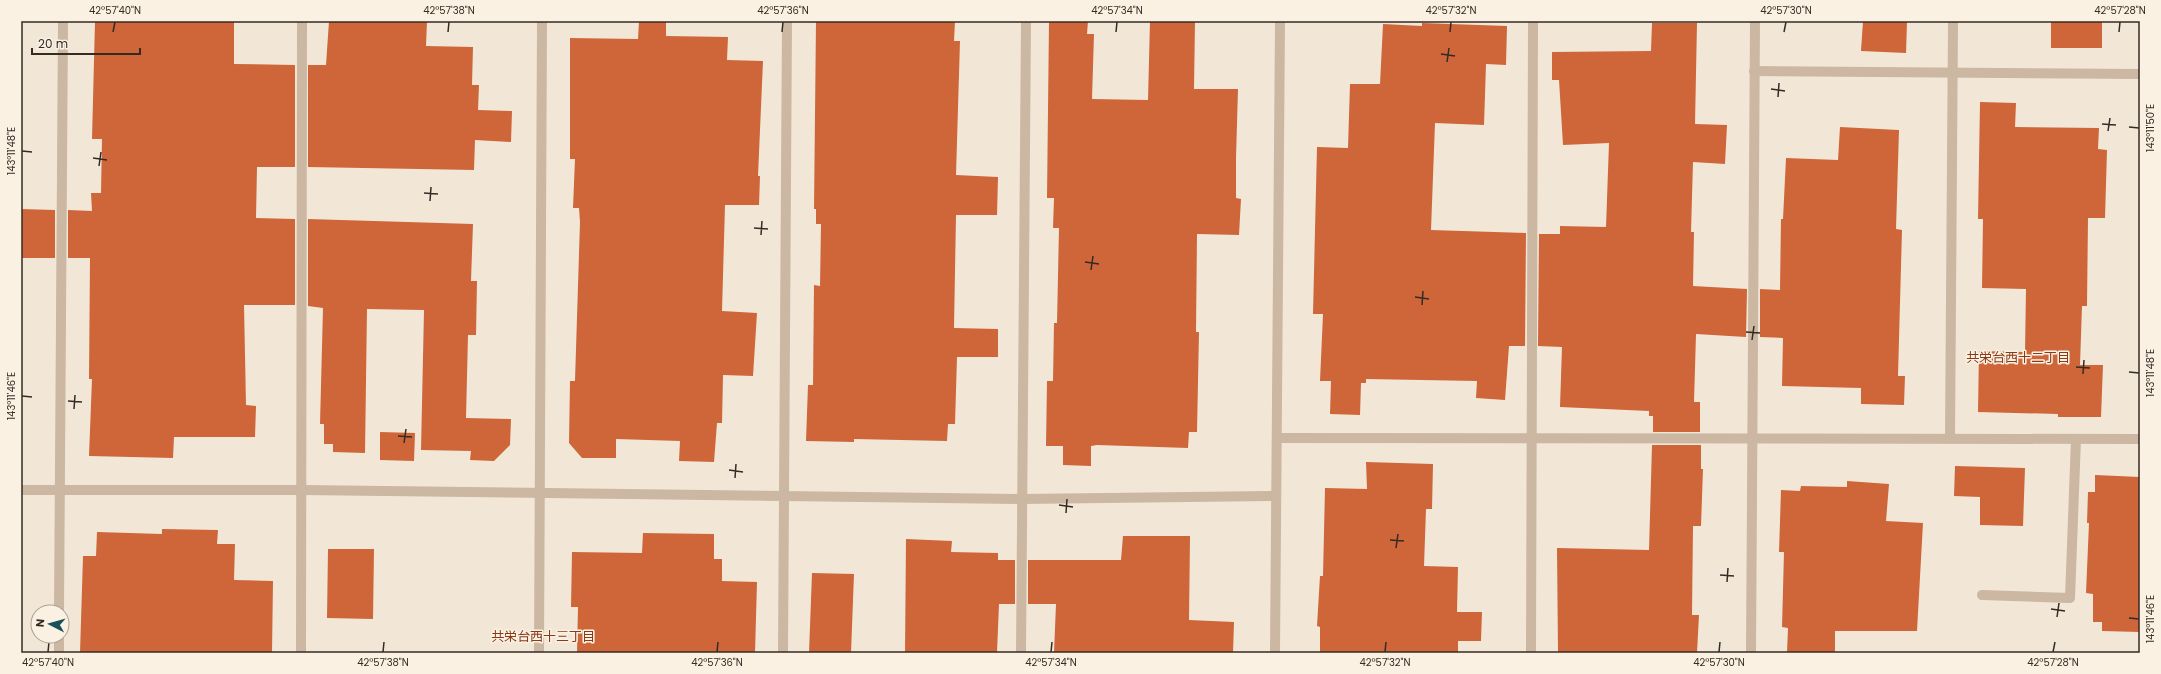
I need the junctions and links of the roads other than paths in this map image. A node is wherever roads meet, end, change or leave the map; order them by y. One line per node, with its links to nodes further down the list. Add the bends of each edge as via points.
1 (63, 21): 21 (street)
2 (302, 21): 20 (street)
3 (542, 21): 22 (street)
4 (787, 21): 24 (street)
5 (1026, 21): 25 (street)
6 (1280, 21): 14 (street)
7 (1533, 21): 15 (street)
8 (1755, 21): 10 (street)
9 (1954, 21): 11 (street)
10 (1754, 71): 11 (street); 13 (street)
11 (1952, 73): 12 (street); 16 (street)
12 (2140, 74)
13 (1752, 437): 15 (street); 16 (street); 34 (street)
14 (1278, 438): 15 (street); 23 (street)
15 (1530, 438): 33 (street)
16 (1950, 438): 17 (street)
17 (2076, 439): 18 (street); 26 (street, via 2070,598)
18 (2140, 439)
19 (21, 490): 21 (street)
20 (301, 490): 21 (street); 22 (street); 28 (street)
21 (59, 491): 27 (street)
22 (538, 495): 24 (street); 29 (street)
23 (1275, 496): 25 (street); 32 (street)
24 (784, 498): 25 (street); 30 (street)
25 (1022, 499): 31 (street)
26 (1982, 595)
27 (59, 604)
28 (301, 653)
29 (538, 653)
30 (783, 653)
31 (1021, 653)
32 (1275, 653)
33 (1531, 653)
34 (1751, 653)

